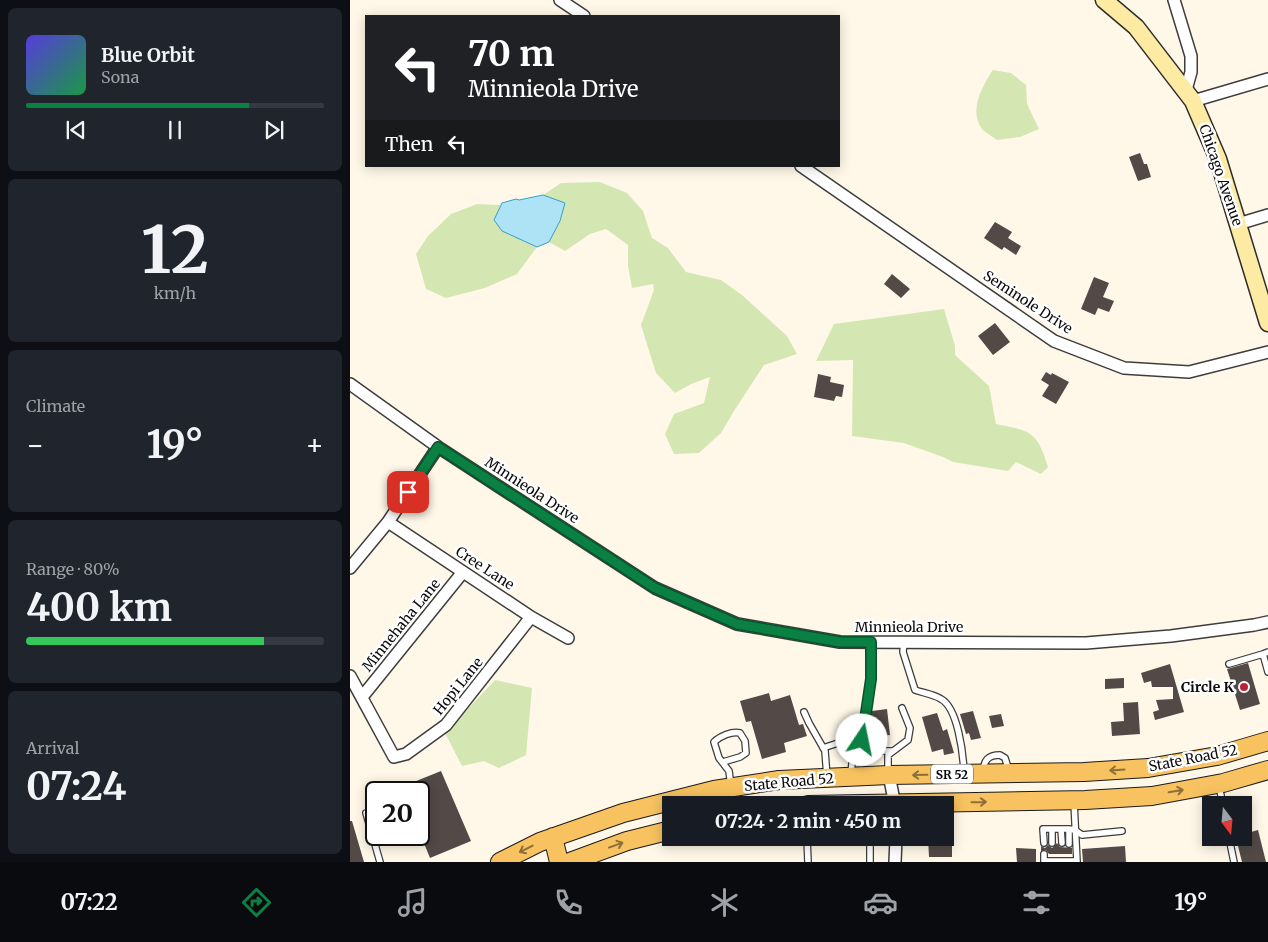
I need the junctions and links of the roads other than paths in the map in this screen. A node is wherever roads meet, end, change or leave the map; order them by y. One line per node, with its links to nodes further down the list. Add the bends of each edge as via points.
1 (560, 0): 4 (street)
2 (1104, 0): 6 (street, Chicago Avenue, via 1136,27)
3 (1174, 0): 6 (street, via 1191,56)
4 (582, 15)
5 (1268, 79): 6 (street)
6 (1190, 95): 9 (street, Chicago Avenue, via 1218,159)
7 (802, 167): 11 (street, Seminole Drive, via 1063,344 1124,368 1189,372)
8 (1268, 215): 9 (street)
9 (1238, 224): 10 (street, Chicago Avenue)
10 (1268, 322)
11 (1268, 352)
12 (350, 384): 13 (street, Minnieola Drive)
13 (438, 447): 14 (street); 20 (street, Minnieola Drive, via 655,588 737,624 840,642)
14 (388, 522): 15 (street); 16 (street, Cree Lane)
15 (350, 568)
16 (463, 572): 17 (street, Cree Lane); 26 (street, Minnehaha Lane)
17 (531, 617): 19 (street, Cree Lane); 26 (street, Hopi Lane, via 446,725 406,754 394,757)
18 (1268, 622): 21 (street, Minnieola Drive, via 1171,636 1086,643)
19 (568, 638)
20 (871, 642): 21 (street, Minnieola Drive); 31 (lane, via 871,679)
21 (904, 642): 35 (lane, via 903,652 915,690 942,699 954,714)
22 (1265, 653): 23 (lane); 24 (lane)
23 (1229, 664)
24 (1268, 672)
25 (350, 676): 26 (street)
26 (362, 696)
27 (902, 708): 32 (lane, via 910,728 908,740)
28 (804, 712): 30 (lane)
29 (1268, 741): 35 (main road, State Road 52 / SR 52, one-way to 35, via 1217,756 1148,768)
30 (823, 748): 31 (lane, via 838,743); 38 (lane)
31 (859, 751): 32 (lane); 37 (lane, via 852,763)
32 (892, 751): 36 (lane, via 888,755)
33 (723, 762): 33 (lane, via 714,742 729,734 740,733 747,747 746,753); 40 (lane, via 729,771)
34 (1268, 770): 39 (main road, State Road 52 / SR 52)
35 (964, 774): 36 (main road, State Road 52 / SR 52, one-way to 36)
36 (889, 775): 37 (main road, State Road 52 / SR 52); 41 (street)
37 (850, 777): 38 (main road, State Road 52 / SR 52)
38 (828, 778): 40 (main road, State Road 52 / SR 52, via 779,780)
39 (1219, 784): 42 (lane); 43 (main road, State Road 52 / SR 52, one-way to 39, via 1152,796)
40 (731, 788): 50 (main road, State Road 52 / SR 52, via 669,800)
41 (893, 796)
42 (1221, 796)
43 (1074, 800): 44 (main road, State Road 52 / SR 52, one-way to 43); 47 (lane)
44 (954, 803)
45 (1052, 829): 46 (lane); 51 (lane, via 1044,829); 52 (lane)
46 (1062, 829): 47 (lane); 53 (lane)
47 (1072, 829): 48 (lane, via 1082,835); 54 (lane); 65 (lane)
48 (1122, 831)
49 (662, 832): 69 (main road, one-way to 49)
50 (553, 837): 67 (main road, State Road 52 / SR 52, one-way to 67); 68 (main road)
51 (1044, 844)
52 (1052, 844)
53 (1062, 844)
54 (1070, 844)
55 (375, 846): 66 (lane)
56 (807, 846): 70 (lane)
57 (870, 846): 71 (lane)
58 (896, 846): 72 (street)
59 (1231, 846): 73 (lane)
60 (1044, 854): 63 (lane, via 1044,861)
61 (1062, 854): 64 (lane)
62 (1070, 854): 65 (lane)
63 (1052, 858): 64 (lane)
64 (1063, 861): 65 (lane)
65 (1075, 861)
66 (380, 862)
67 (500, 862)
68 (559, 862)
69 (570, 862)
70 (808, 862)
71 (870, 862)
72 (895, 862)
73 (1234, 862)

